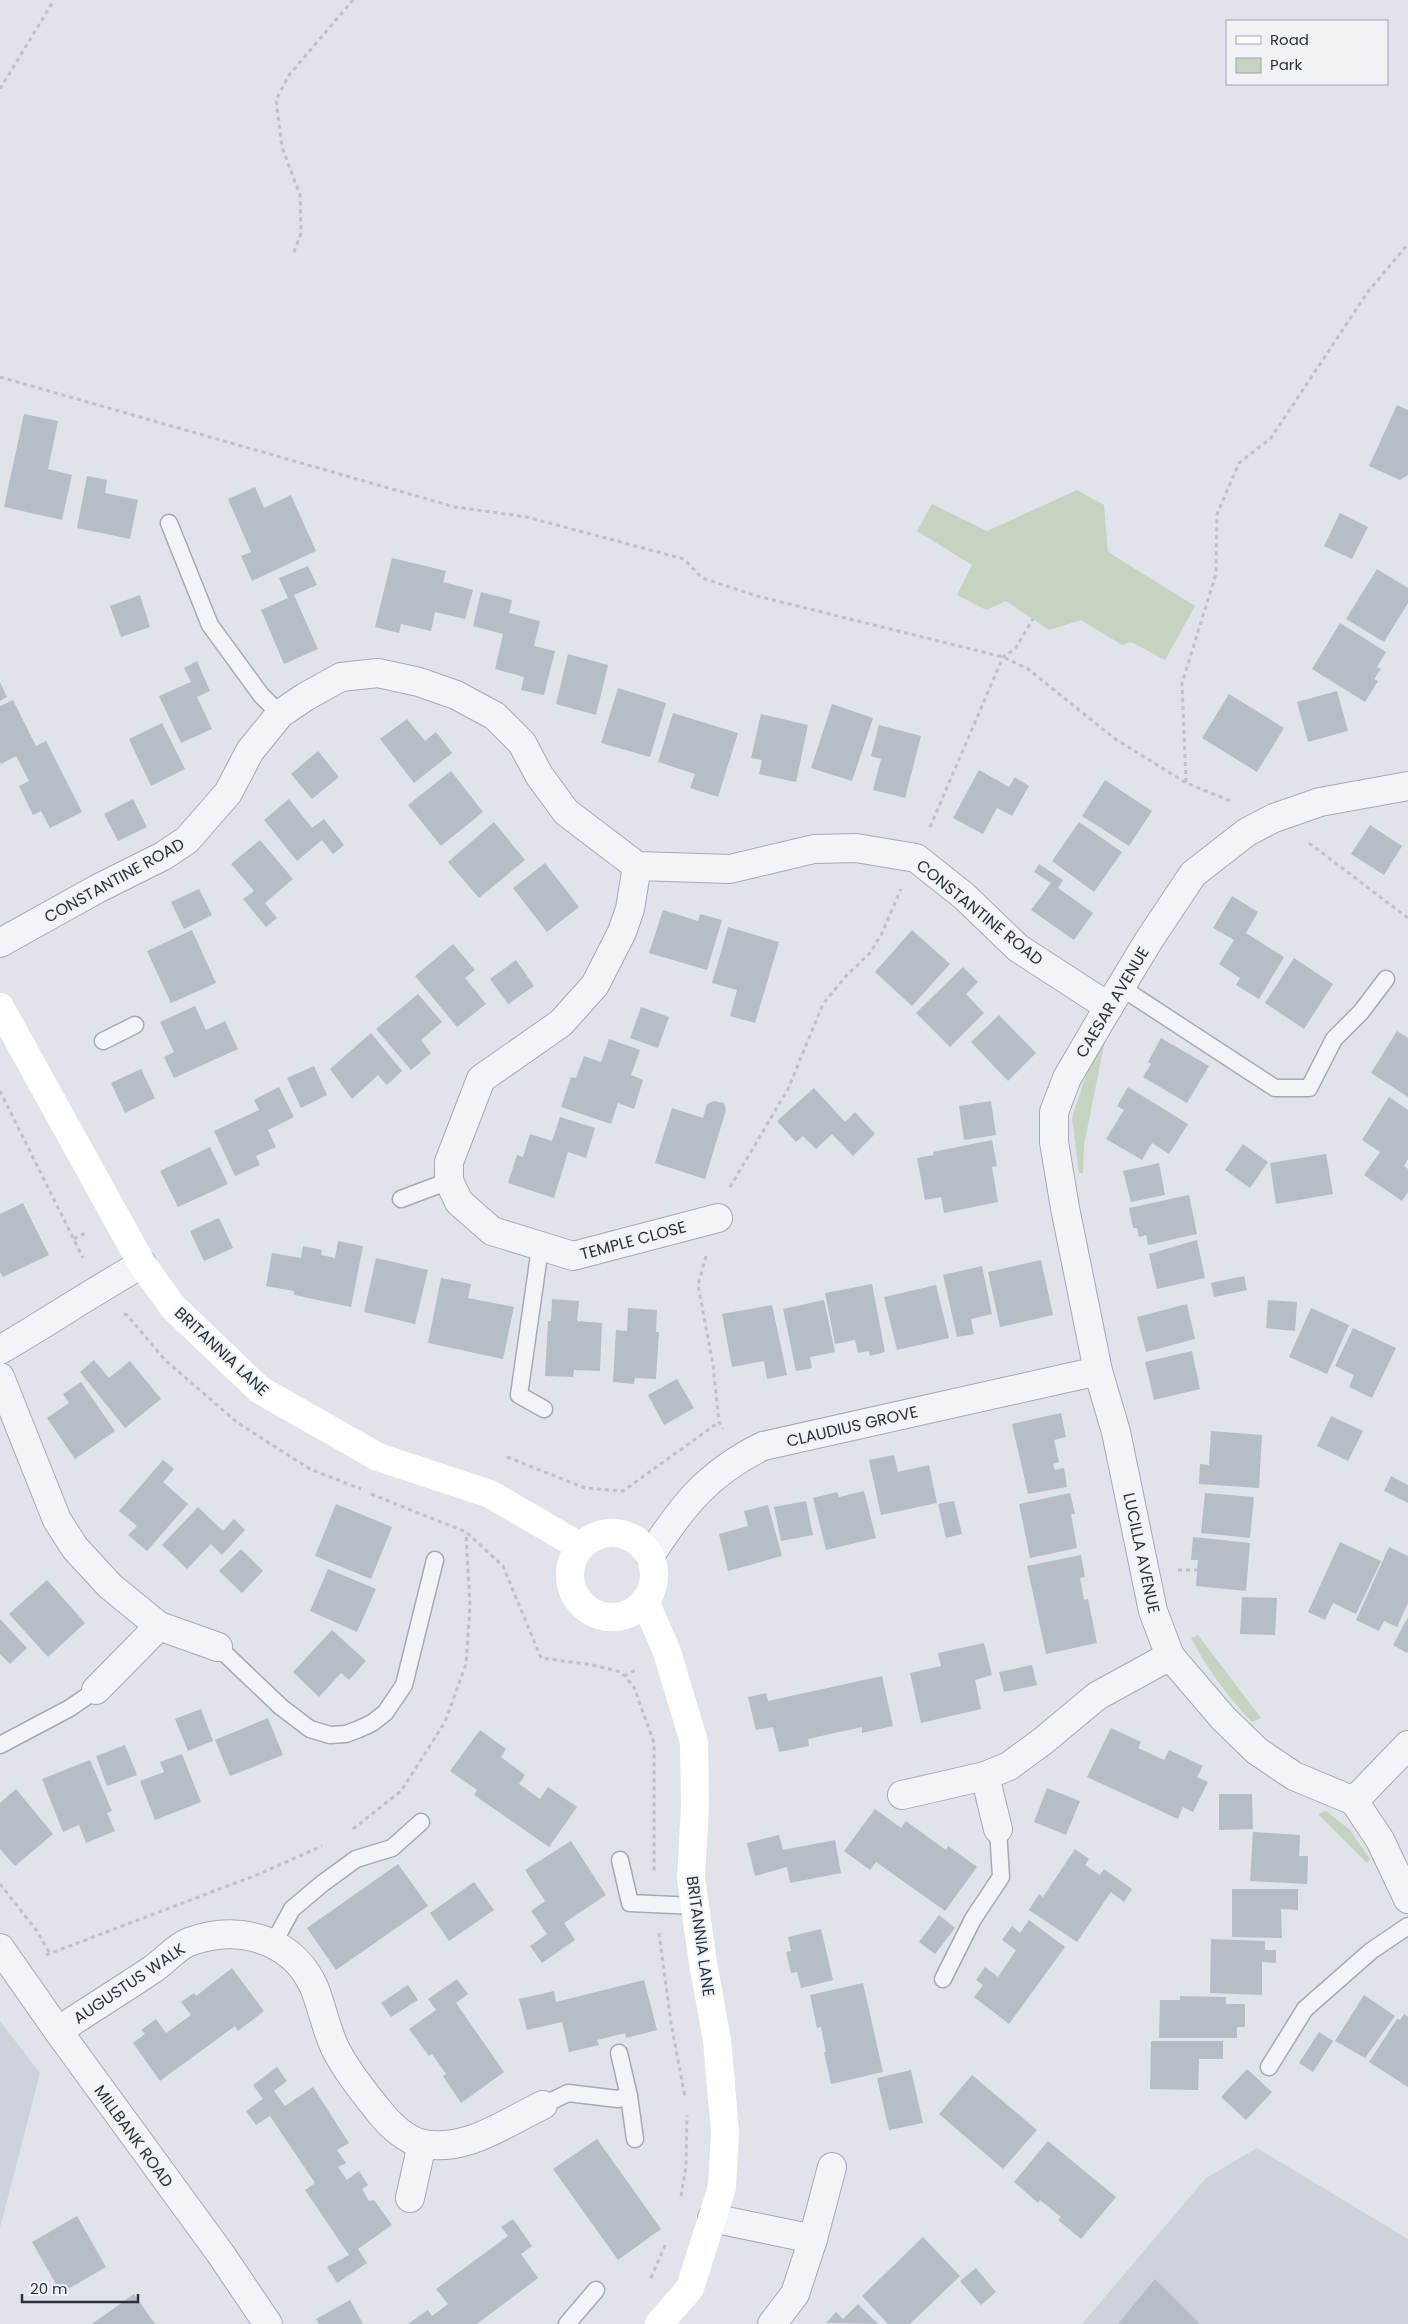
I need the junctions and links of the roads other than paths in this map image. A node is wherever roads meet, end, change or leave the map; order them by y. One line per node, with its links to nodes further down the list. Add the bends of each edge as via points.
1 (169, 523): 2 (lane, via 210,626 261,695)
2 (280, 714): 4 (street, CONSTANTINE ROAD, via 305,696 342,677 378,673 456,694 495,716 522,743 539,775 566,812); 5 (street, CONSTANTINE ROAD, via 250,751 228,793 187,840)
3 (1408, 786): 7 (street, CAESAR AVENUE, via 1320,802 1274,818 1247,832 1193,874)
4 (637, 866): 7 (street, CONSTANTINE ROAD, via 730,869 814,849 856,848 916,858 964,896 1018,948); 11 (street, via 630,909 622,932 595,985 562,1023 481,1079 449,1162)
5 (0, 943)
6 (1386, 979): 7 (lane, via 1361,1012 1334,1039 1309,1088 1275,1088)
7 (1115, 998): 17 (street, CAESAR AVENUE, via 1067,1078 1054,1112 1054,1142 1065,1208)
8 (0, 1007): 15 (street, BRITANNIA LANE)
9 (135, 1025): 10 (lane)
10 (103, 1042)
11 (449, 1181): 12 (lane); 14 (street, TEMPLE CLOSE, via 460,1202 492,1232)
12 (401, 1199)
13 (718, 1218): 14 (street, TEMPLE CLOSE, via 573,1256)
14 (540, 1248): 19 (lane, via 519,1395)
15 (142, 1264): 16 (street); 20 (street, BRITANNIA LANE, via 173,1307 260,1390 378,1457 490,1494)
16 (0, 1350)
17 (1098, 1371): 21 (street, CLAUDIUS GROVE, via 763,1446 712,1477 674,1519); 26 (street, LUCILLA AVENUE, via 1116,1432 1153,1611)
18 (0, 1377): 24 (street, via 57,1520 75,1548 110,1586)
19 (544, 1409)
20 (580, 1547): 21 (street, via 599,1535 622,1534 635,1540); 23 (street, via 571,1563 570,1578 579,1601 589,1610 603,1616 621,1616)
21 (650, 1556): 23 (street, via 653,1580)
22 (435, 1560): 25 (lane, via 404,1685 385,1713 372,1723 346,1734 330,1735 310,1729)
23 (645, 1601): 37 (street, BRITANNIA LANE, via 667,1652 694,1742 691,1878)
24 (160, 1626): 25 (street); 27 (street)
25 (218, 1647)
26 (1170, 1656): 30 (street, via 1097,1696 1009,1766); 32 (street, LUCILLA AVENUE, via 1257,1750 1294,1776)
27 (96, 1690): 28 (lane, via 70,1708)
28 (0, 1745)
29 (1408, 1745): 32 (street)
30 (985, 1776): 31 (street); 34 (street)
31 (902, 1795)
32 (1354, 1801): 36 (street, via 1380,1840)
33 (421, 1822): 39 (lane, via 392,1848 356,1859 317,1888 292,1909)
34 (998, 1829): 41 (lane, via 1001,1878 973,1919)
35 (620, 1860): 37 (lane, via 630,1903)
36 (1408, 1899)
37 (695, 1906): 51 (street, BRITANNIA LANE, via 717,2040 725,2132 722,2187)
38 (1408, 1926): 44 (lane, via 1371,1950 1305,2009)
39 (273, 1944): 42 (street, AUGUSTUS WALK, via 248,1935 222,1933 188,1943); 48 (street, AUGUSTUS WALK, via 299,1962 313,1987 335,2048 366,2096 398,2131)
40 (0, 1948): 42 (street, MILLBANK ROAD)
41 (943, 1979)
42 (58, 2031): 54 (street, MILLBANK ROAD)
43 (619, 2053): 45 (lane)
44 (1269, 2067)
45 (629, 2096): 46 (lane, via 618,2099 568,2094); 47 (lane)
46 (543, 2105): 48 (street, via 485,2136 464,2142)
47 (635, 2139)
48 (422, 2144): 50 (street)
49 (832, 2167): 52 (street)
50 (410, 2198)
51 (712, 2218): 52 (street); 56 (street, BRITANNIA LANE, via 690,2288)
52 (813, 2238): 57 (street, via 796,2294)
53 (596, 2290): 55 (lane)
54 (268, 2324)
55 (567, 2324)
56 (659, 2324)
57 (772, 2324)

